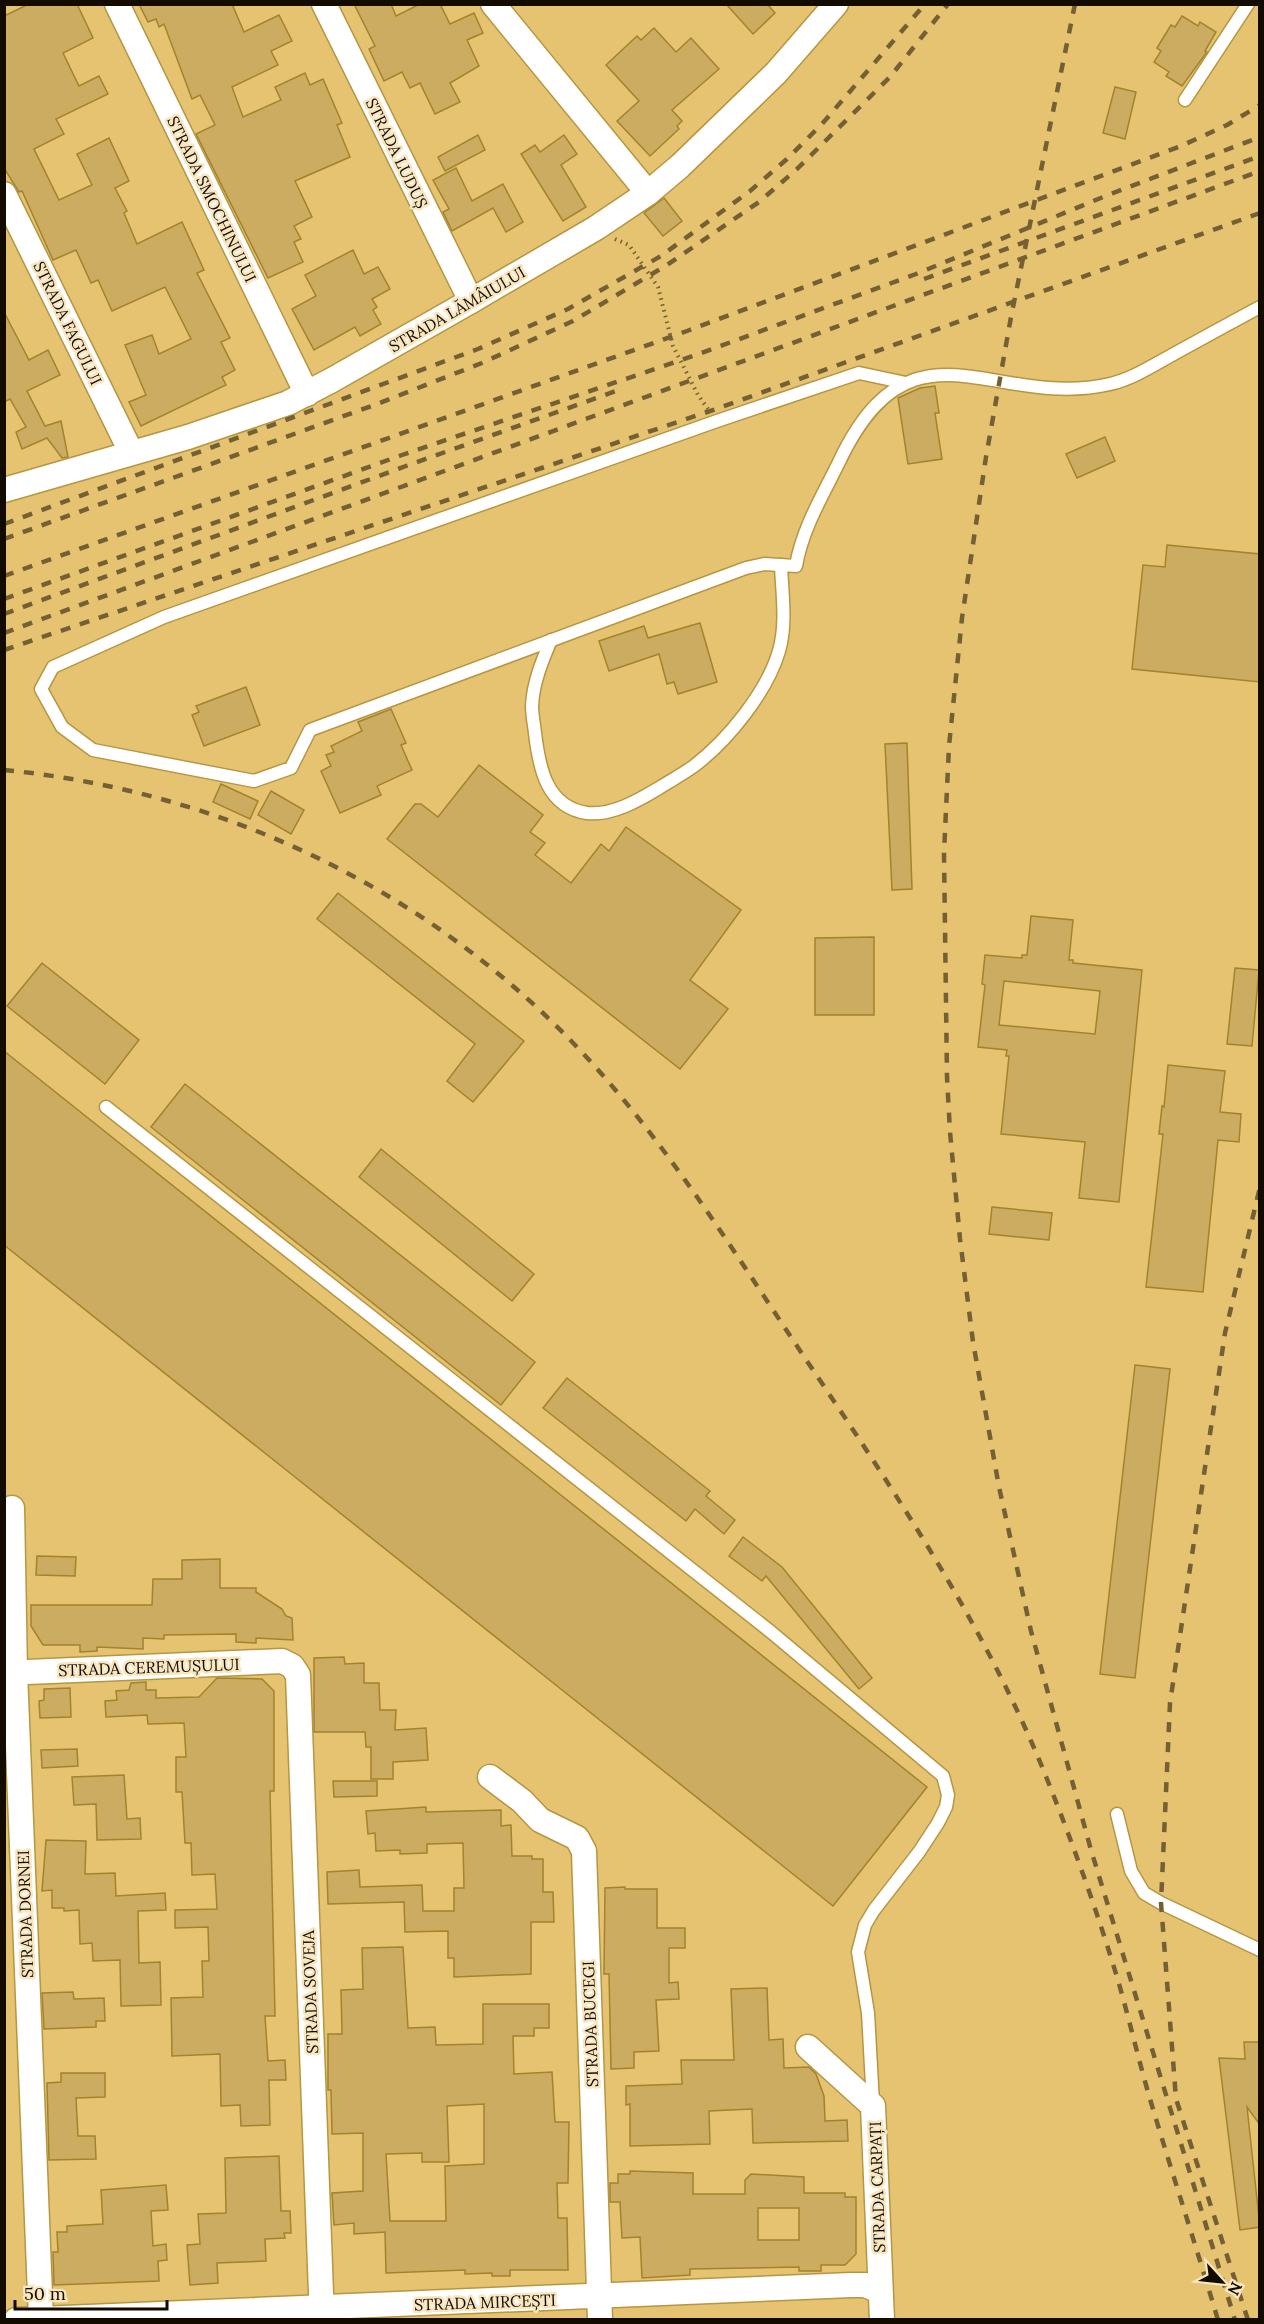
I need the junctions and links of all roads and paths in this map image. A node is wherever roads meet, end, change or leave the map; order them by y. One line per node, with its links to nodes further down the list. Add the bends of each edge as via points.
1 (117, 4): 13 (street, STRADA SMOCHINULUI)
2 (324, 4): 10 (street, STRADA LUDUȘ)
3 (493, 4): 7 (street)
4 (836, 4): 7 (street, STRADA LĂMÂIULUI, via 776,73)
5 (1248, 4): 6 (lane)
6 (1185, 100)
7 (648, 193): 9 (street, STRADA LĂMÂIULUI)
8 (4, 194): 15 (street, STRADA FAGULUI)
9 (592, 230): 10 (street, STRADA LĂMÂIULUI); 14 (path, via 629,245 658,287 673,346 698,395)
10 (471, 301): 13 (street, STRADA LĂMÂIULUI)
11 (1260, 307): 12 (lane, via 1112,384 1046,389 955,374)
12 (906, 383): 14 (lane, via 859,373); 17 (lane, via 882,398 858,425 806,531 796,566)
13 (307, 394): 15 (street, STRADA LĂMÂIULUI, via 231,423)
14 (717, 421): 18 (lane, via 164,617 53,667 41,689 62,727 93,750 254,782 291,768 310,730)
15 (131, 452): 16 (street, STRADA LĂMÂIULUI)
16 (4, 490)
17 (781, 565): 18 (lane, via 746,568); 18 (lane, via 782,641 754,703 694,766 628,805 588,813 556,798 547,786 532,705)
18 (551, 640)
19 (106, 1107): 27 (lane, via 771,1632 943,1776 948,1795 946,1807 919,1852 874,1910 858,1952 868,2013)
20 (12, 1508): 22 (street, STRADA DORNEI)
21 (292, 1666): 22 (street, STRADA CEREMUȘULUI, via 282,1661); 30 (street, STRADA SOVEJA, via 298,1675)
22 (10, 1673): 32 (street, STRADA DORNEI)
23 (490, 1777): 29 (street, STRADA BUCEGI, via 540,1820 577,1838 584,1851)
24 (1117, 1814): 25 (lane, via 1131,1872 1144,1893)
25 (1260, 1950)
26 (808, 2047): 27 (street, STRADA CARPAȚI)
27 (873, 2106): 28 (street, STRADA CARPAȚI)
28 (880, 2291): 29 (street, STRADA MIRCEȘTI, via 850,2285); 33 (street, STRADA CARPAȚI)
29 (599, 2308): 30 (street, STRADA MIRCEȘTI)
30 (322, 2314): 32 (street, STRADA MIRCEȘTI)
31 (16, 2319): 32 (street, STRADA MIRCEȘTI)
32 (41, 2319)
33 (882, 2319)

